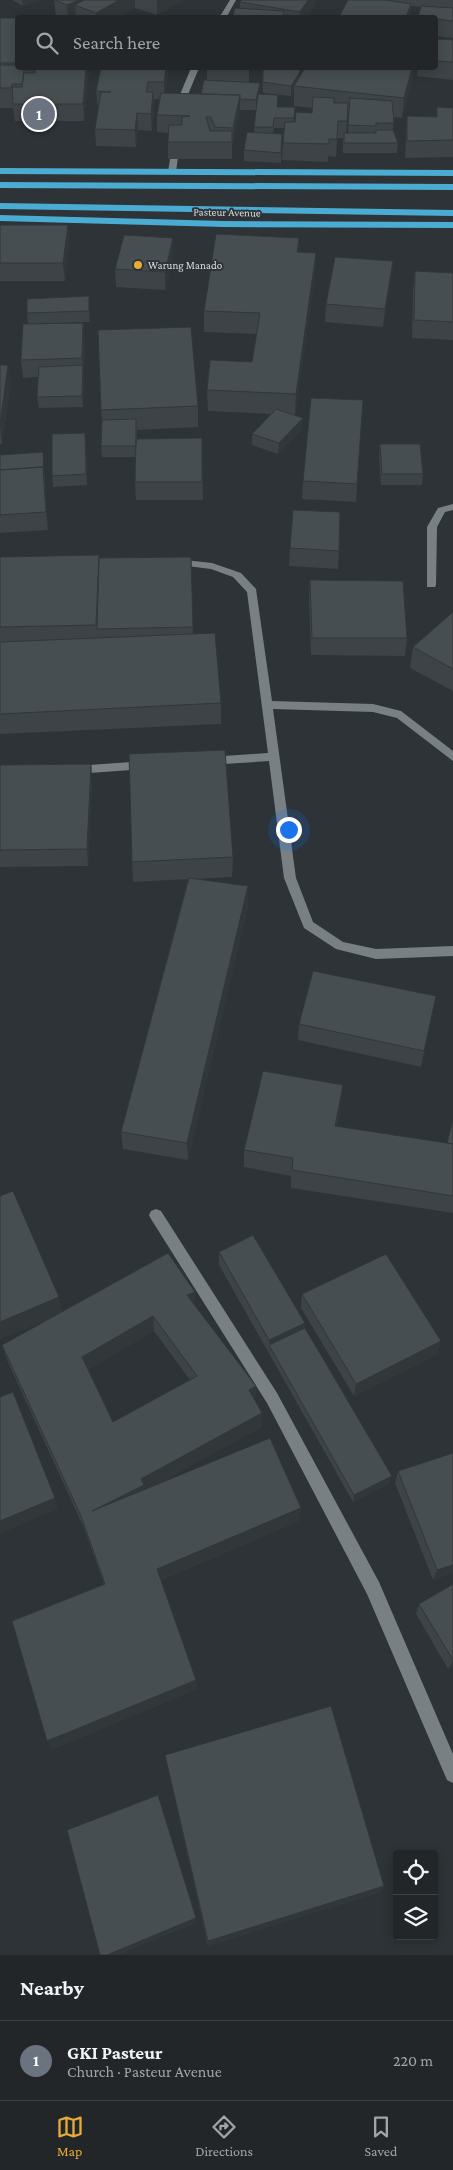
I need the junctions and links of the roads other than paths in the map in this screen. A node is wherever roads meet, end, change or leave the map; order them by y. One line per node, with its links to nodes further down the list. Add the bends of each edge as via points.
1 (233, 0): 2 (street)
2 (224, 15)
3 (194, 70): 4 (street, via 183,97)
4 (180, 116)
5 (177, 136): 7 (street)
6 (0, 171): 7 (highway)
7 (172, 172): 9 (highway)
8 (453, 173): 9 (highway)
9 (385, 174): 16 (highway)
10 (0, 185): 11 (highway)
11 (453, 187)
12 (0, 206): 13 (highway)
13 (453, 213)
14 (0, 218): 16 (highway, Pasteur Avenue)
15 (453, 225): 16 (highway, Pasteur Avenue)
16 (392, 226)
17 (453, 507): 19 (street, via 441,510 432,527)
18 (161, 562): 20 (street, via 212,566 237,575 252,591)
19 (431, 586)
20 (268, 705): 21 (street); 22 (street, via 373,708 401,715)
21 (275, 756): 23 (street); 26 (street, via 290,878 308,925 340,946 376,954)
22 (453, 757)
23 (195, 762)
24 (156, 765): 25 (street)
25 (66, 771)
26 (453, 950)
27 (156, 1215): 28 (street, via 272,1398 373,1588)
28 (453, 1774)

